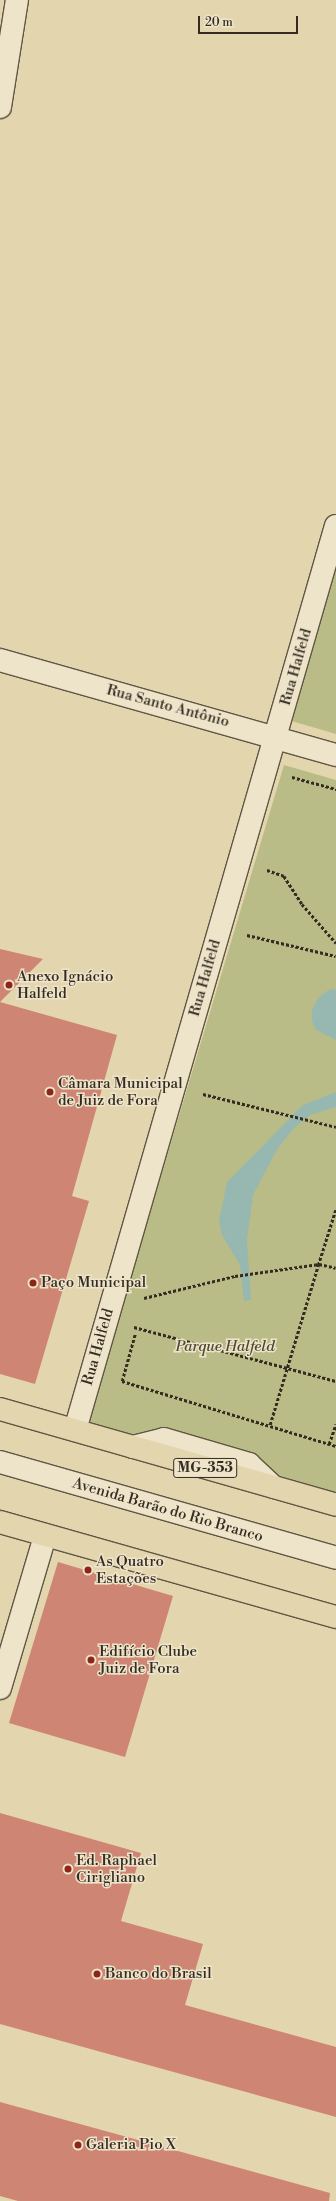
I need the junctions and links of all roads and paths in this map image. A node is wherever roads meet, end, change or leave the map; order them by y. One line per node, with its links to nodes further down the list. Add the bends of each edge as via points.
1 (17, 0): 2 (street)
2 (0, 107)
3 (336, 526): 5 (street, Rua Halfeld)
4 (0, 660): 5 (street, Rua Santo Antônio)
5 (276, 737): 6 (street, Rua Santo Antônio); 7 (street, Rua Halfeld)
6 (336, 755)
7 (266, 770): 8 (path); 21 (street, Rua Halfeld)
8 (336, 789)
9 (261, 868): 11 (path, via 284,876 302,904)
10 (243, 934): 12 (path)
11 (336, 944)
12 (336, 956)
13 (197, 1101): 14 (path, via 199,1093)
14 (336, 1128)
15 (336, 1210): 16 (path)
16 (319, 1264): 17 (path); 19 (path, via 255,1272); 24 (path)
17 (336, 1268)
18 (147, 1289): 19 (path)
19 (145, 1297): 20 (path); 21 (path)
20 (143, 1303)
21 (106, 1318): 23 (path); 25 (street, Rua Halfeld)
22 (138, 1322): 23 (path)
23 (136, 1328): 24 (path); 26 (path)
24 (287, 1368): 27 (path); 30 (path)
25 (91, 1372): 26 (path); 31 (street, Rua Halfeld)
26 (122, 1381): 30 (path)
27 (336, 1381)
28 (0, 1409): 31 (main road, MG-353)
29 (336, 1424): 32 (path)
30 (270, 1426): 32 (path)
31 (75, 1430): 35 (main road, MG-353)
32 (329, 1444): 33 (path)
33 (336, 1446)
34 (0, 1462): 38 (street, Avenida Barão do Rio Branco)
35 (336, 1505)
36 (0, 1522): 37 (main road)
37 (45, 1536): 39 (main road); 40 (street)
38 (336, 1558)
39 (336, 1617)
40 (0, 1688)

